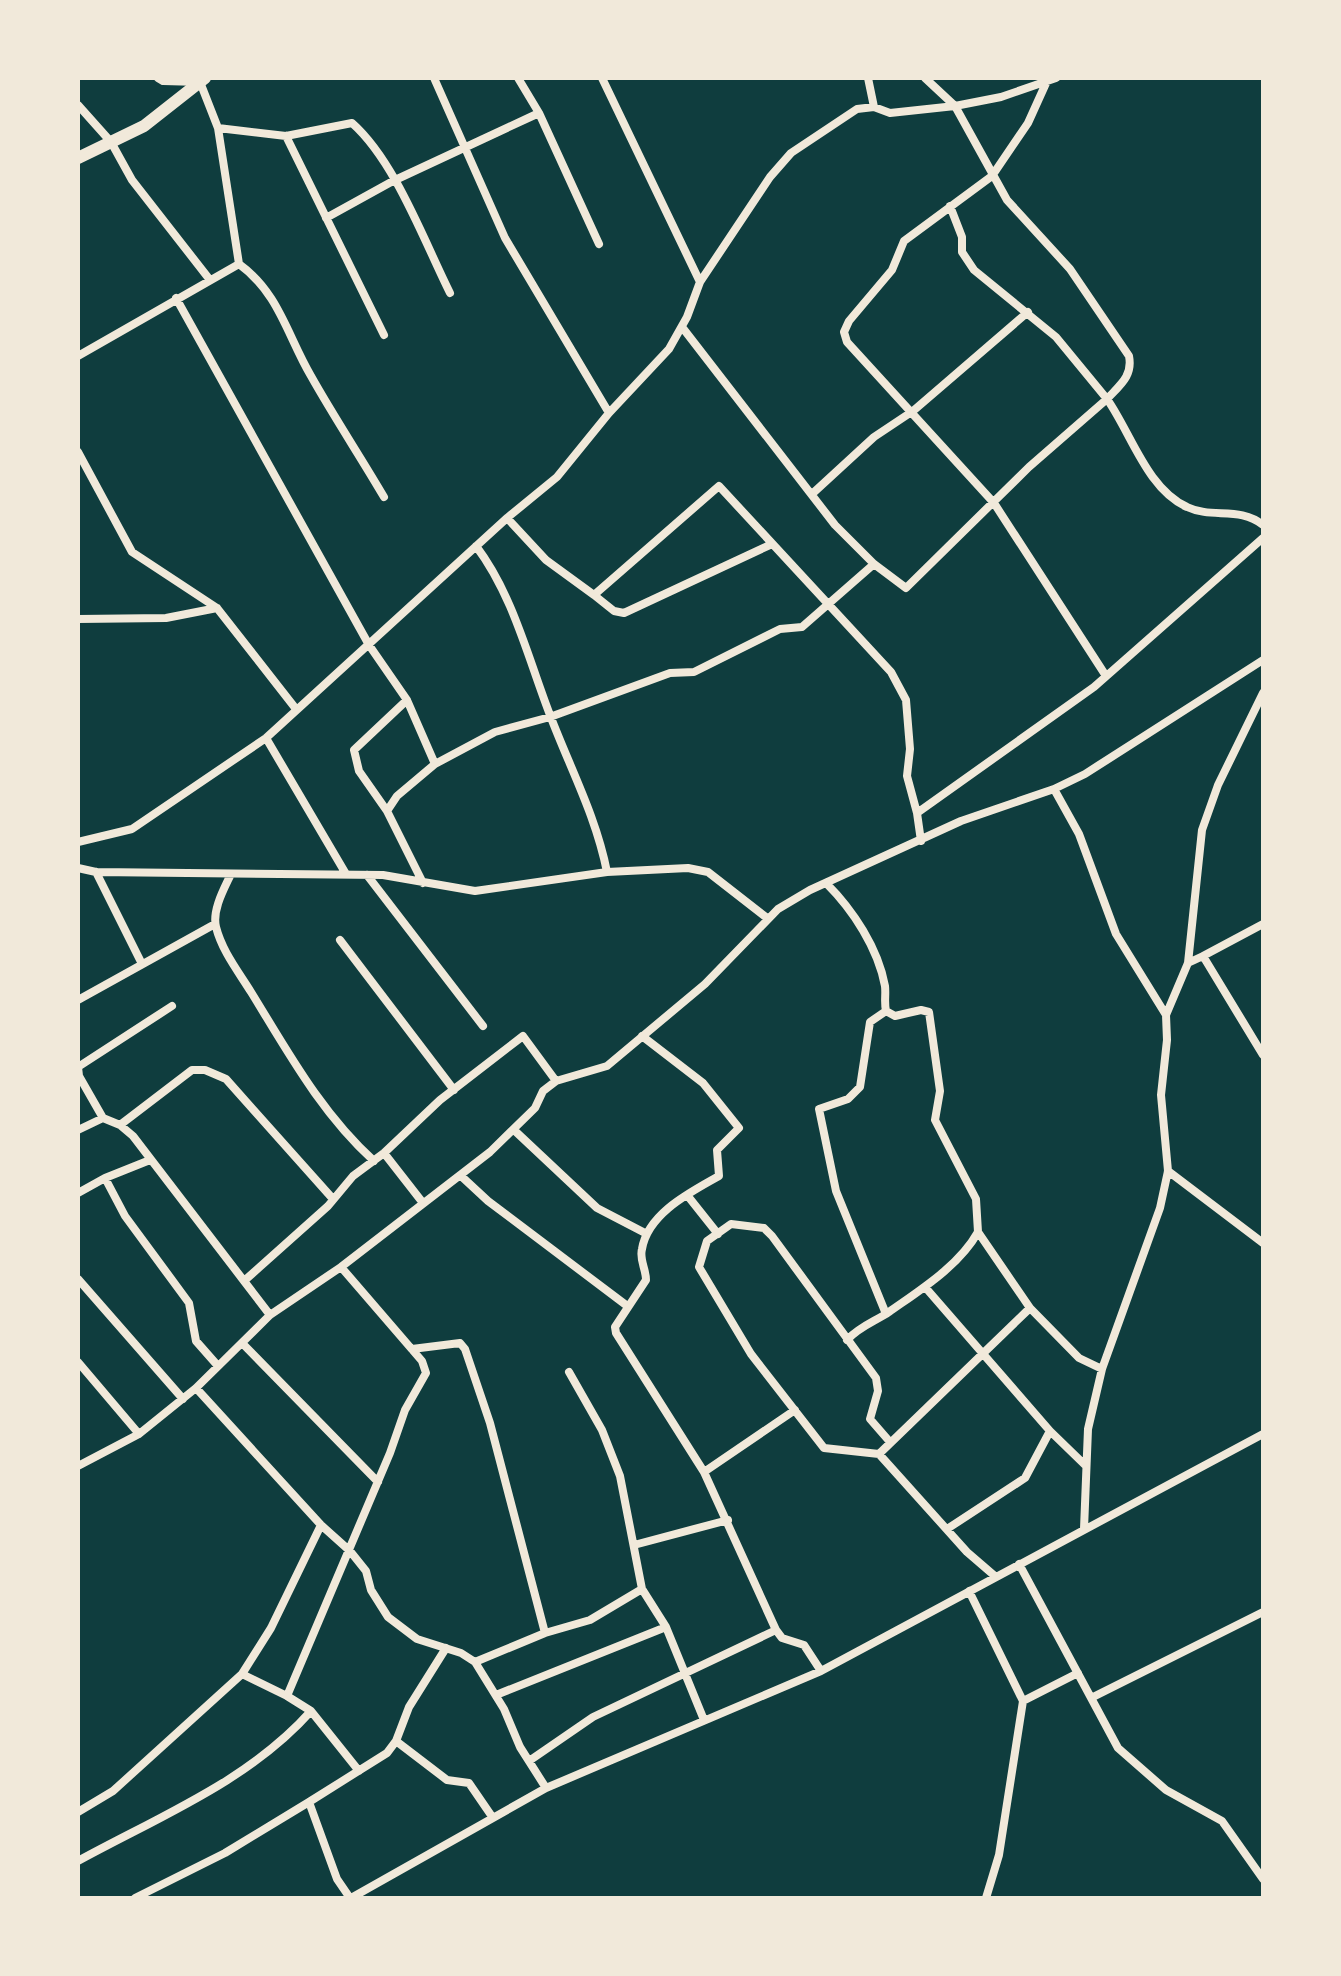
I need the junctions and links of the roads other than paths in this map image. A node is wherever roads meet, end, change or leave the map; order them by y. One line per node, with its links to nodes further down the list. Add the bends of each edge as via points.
1 (158, 78): 7 (street)
2 (434, 78): 16 (street)
3 (518, 78): 12 (street)
4 (602, 78): 25 (street)
5 (868, 78): 11 (street)
6 (925, 78): 10 (street)
7 (202, 80): 13 (street); 15 (street, via 144,126)
8 (1051, 80): 10 (street); 18 (street)
9 (78, 105): 15 (street)
10 (955, 106): 11 (street, via 890,113); 18 (street)
11 (874, 107): 25 (street, via 857,109 791,153)
12 (539, 113): 16 (street); 22 (street)
13 (218, 128): 14 (street); 23 (street)
14 (286, 136): 19 (street, via 352,123 368,137); 21 (street)
15 (111, 142): 17 (street); 24 (street, via 132,180)
16 (466, 147): 19 (street); 34 (street, via 505,238)
17 (78, 158)
18 (992, 176): 20 (street); 32 (street, via 1070,269 1129,356 1129,376)
19 (393, 181): 21 (street); 26 (street)
20 (950, 206): 28 (street, via 966,259); 33 (street, via 904,241 892,270 844,332 847,342)
21 (326, 218): 30 (street)
22 (599, 244)
23 (239, 264): 24 (street); 37 (street, via 258,278 287,320 309,372)
24 (210, 280): 27 (street)
25 (700, 282): 29 (street)
26 (450, 293)
27 (176, 298): 31 (street); 49 (street)
28 (1028, 312): 32 (street); 33 (street)
29 (682, 327): 34 (street, via 669,349); 36 (street)
30 (384, 335)
31 (78, 356)
32 (1107, 399): 38 (street); 40 (street, via 1158,485 1186,507 1231,511)
33 (913, 411): 36 (street, via 874,437); 38 (street)
34 (609, 413): 39 (street, via 557,477)
35 (78, 452): 46 (street, via 132,552)
36 (812, 494): 44 (street)
37 (384, 497)
38 (994, 503): 44 (street, via 906,588); 51 (street)
39 (507, 518): 43 (street); 45 (street, via 546,560)
40 (1263, 525)
41 (1263, 538): 51 (street)
42 (772, 544): 45 (street, via 624,613); 45 (street, via 719,486); 47 (street)
43 (476, 546): 49 (street); 55 (street, via 507,597)
44 (874, 564): 47 (street)
45 (594, 595)
46 (217, 608): 48 (street, via 166,618); 54 (street)
47 (828, 608): 55 (street, via 802,627 780,629 694,672 670,673); 60 (street, via 887,666 906,700 907,776)
48 (78, 619)
49 (369, 645): 53 (street); 54 (street)
50 (1263, 660): 58 (street)
51 (1106, 676): 60 (street)
52 (1263, 693): 76 (street, via 1202,830)
53 (407, 700): 57 (street); 59 (street, via 354,750 359,771)
54 (296, 709): 56 (street)
55 (550, 717): 57 (street, via 495,732); 65 (street, via 593,815)
56 (266, 738): 62 (street, via 139,825); 67 (street)
57 (435, 764): 59 (street)
58 (1054, 789): 61 (street, via 961,821); 81 (street, via 1079,834 1116,934)
59 (387, 811): 69 (street)
60 (917, 813): 61 (street)
61 (921, 841): 70 (street)
62 (78, 842)
63 (78, 868): 64 (street)
64 (96, 872): 66 (street); 77 (street)
65 (607, 872): 69 (street, via 475,891); 71 (street, via 700,868)
66 (231, 874): 67 (street); 72 (street)
67 (346, 874): 68 (street)
68 (367, 875): 69 (street); 82 (street)
69 (423, 883)
70 (826, 883): 71 (street); 80 (street, via 864,932 885,987)
71 (767, 918): 83 (street, via 705,984)
72 (215, 924): 77 (street); 93 (street, via 230,960 300,1074 348,1137)
73 (1263, 924): 75 (street)
74 (340, 940): 86 (street)
75 (1203, 956): 76 (street); 84 (street)
76 (1188, 963): 81 (street)
77 (142, 964): 78 (street)
78 (78, 1000)
79 (172, 1006): 87 (street, via 78,1067)
80 (886, 1011): 101 (street, via 895,1016 929,1012 940,1091 935,1120 976,1199); 111 (street, via 870,1022 860,1087 819,1109 836,1191)
81 (1166, 1015): 94 (street, via 1161,1095)
82 (483, 1026)
83 (642, 1036): 85 (street, via 607,1066); 98 (street, via 703,1083 739,1126 717,1150 719,1176)
84 (1263, 1055)
85 (556, 1081): 86 (street, via 523,1036); 90 (street)
86 (454, 1090): 91 (street)
87 (103, 1118): 88 (street); 89 (street)
88 (120, 1125): 92 (street); 99 (street, via 192,1070 205,1070 226,1079)
89 (78, 1130)
90 (514, 1130): 95 (street); 102 (street, via 597,1208)
91 (384, 1153): 93 (street); 100 (street)
92 (150, 1160): 96 (street); 107 (street)
93 (374, 1161): 99 (street)
94 (1168, 1171): 104 (street); 119 (street, via 1160,1208)
95 (460, 1175): 100 (street); 109 (street)
96 (105, 1178): 97 (street); 118 (street, via 125,1216 189,1303 196,1341)
97 (78, 1193)
98 (687, 1195): 102 (street); 103 (street)
99 (333, 1199): 107 (street)
100 (423, 1203): 105 (street)
101 (978, 1232): 108 (street); 110 (street)
102 (647, 1234): 109 (street, via 641,1249 646,1280)
103 (718, 1234): 113 (street, via 731,1224 764,1228); 123 (street, via 707,1241 699,1267 751,1354)
104 (1263, 1243)
105 (341, 1267): 112 (street); 115 (street)
106 (78, 1279): 122 (street)
107 (244, 1281): 112 (street)
108 (925, 1287): 111 (street); 116 (street)
109 (626, 1305): 131 (street, via 616,1333)
110 (1030, 1308): 116 (street); 119 (street, via 1079,1358)
111 (886, 1314): 113 (street, via 863,1323)
112 (270, 1315): 114 (street)
113 (847, 1340): 127 (street, via 879,1384 870,1419)
114 (242, 1343): 118 (street); 132 (street)
115 (412, 1349): 132 (street, via 426,1373 405,1410); 146 (street, via 451,1342 465,1349)
116 (984, 1352): 124 (street); 127 (street)
117 (78, 1362): 125 (street)
118 (218, 1366): 121 (street)
119 (1102, 1369): 129 (street)
120 (569, 1372): 137 (street, via 602,1430 620,1476)
121 (196, 1388): 122 (street); 134 (street)
122 (183, 1399): 125 (street)
123 (795, 1410): 128 (street, via 824,1448); 131 (street)
124 (1050, 1431): 129 (street); 135 (street, via 1025,1478)
125 (139, 1434): 130 (street)
126 (1263, 1434): 136 (street)
127 (890, 1442): 128 (street)
128 (879, 1454): 135 (street)
129 (1085, 1465): 136 (street)
130 (78, 1466)
131 (704, 1472): 133 (street)
132 (378, 1482): 138 (street)
133 (728, 1520): 137 (street); 145 (street)
134 (321, 1525): 138 (street); 151 (street, via 271,1628)
135 (947, 1529): 140 (street)
136 (1084, 1529): 139 (street)
137 (634, 1545): 141 (street)
138 (350, 1551): 147 (street, via 388,1617 417,1639); 154 (street)
139 (1019, 1564): 140 (street); 150 (street)
140 (996, 1577): 142 (street)
141 (642, 1589): 144 (street); 146 (street, via 590,1620)
142 (969, 1591): 149 (street); 156 (street)
143 (1263, 1612): 155 (street)
144 (666, 1627): 152 (street); 153 (street)
145 (776, 1630): 149 (street, via 782,1638 804,1645); 152 (street)
146 (545, 1633): 148 (street)
147 (446, 1648): 148 (street); 159 (street, via 409,1707)
148 (475, 1662): 153 (street)
149 (821, 1671): 158 (street)
150 (1078, 1673): 155 (street); 156 (street)
151 (242, 1674): 154 (street); 164 (street, via 113,1791)
152 (685, 1675): 158 (street); 160 (street, via 593,1717)
153 (496, 1695): 160 (street)
154 (287, 1696): 157 (street)
155 (1091, 1698): 167 (street, via 1118,1748 1166,1790 1222,1821)
156 (1023, 1701): 170 (street, via 999,1855)
157 (311, 1711): 161 (street); 166 (street, via 289,1735 206,1795)
158 (704, 1720): 162 (street)
159 (396, 1741): 161 (street); 165 (street, via 447,1780 469,1783)
160 (529, 1761): 162 (street)
161 (359, 1771): 163 (street)
162 (546, 1788): 165 (street)
163 (309, 1802): 168 (street, via 225,1853); 169 (street, via 337,1879)
164 (78, 1812)
165 (493, 1818): 169 (street)
166 (78, 1861)
167 (1263, 1879)
168 (135, 1898)
169 (351, 1898)
170 (986, 1898)

